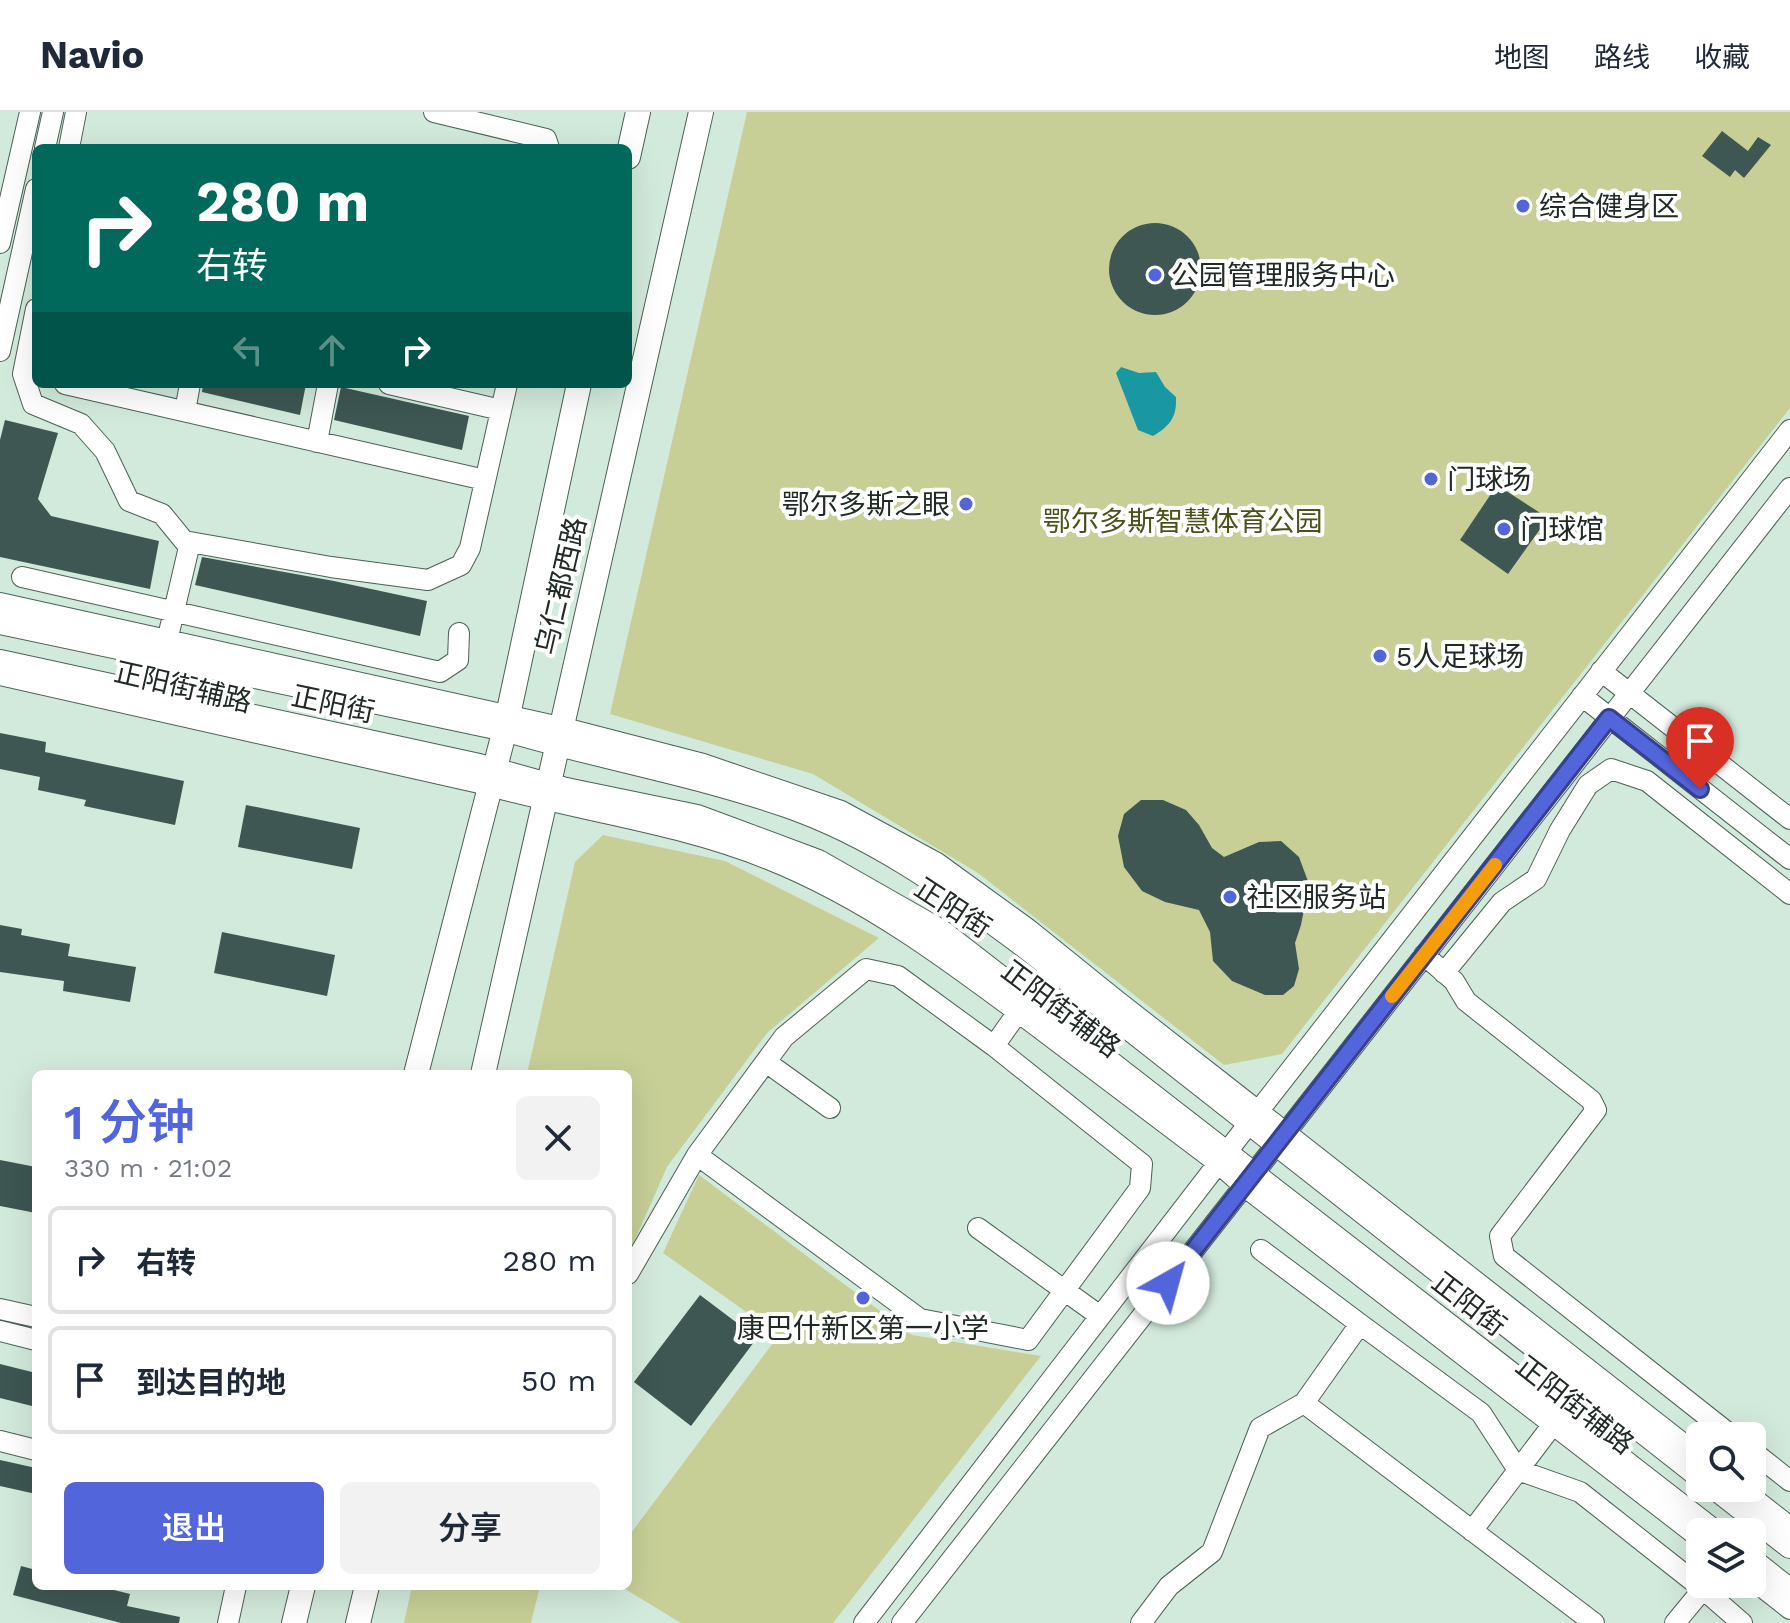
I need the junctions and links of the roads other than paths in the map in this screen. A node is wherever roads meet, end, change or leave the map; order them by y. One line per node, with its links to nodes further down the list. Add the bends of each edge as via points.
1 (30, 112): 12 (street)
2 (53, 112): 7 (street)
3 (76, 112): 8 (street)
4 (434, 112): 9 (street, via 546,139)
5 (638, 112): 10 (main road)
6 (701, 112): 42 (main road, 乌仁都西路)
7 (46, 144)
8 (70, 144)
9 (548, 144)
10 (631, 144)
11 (32, 207): 14 (street)
12 (0, 243)
13 (32, 347): 15 (street)
14 (0, 351)
15 (29, 376): 28 (street, via 33,404 81,424 105,451 129,501 162,514)
16 (83, 388): 23 (street)
17 (189, 388): 23 (street)
18 (327, 388): 25 (street)
19 (406, 388): 22 (street)
20 (506, 388): 22 (street)
21 (578, 388): 41 (main road, 乌仁都西路)
22 (501, 410): 26 (street)
23 (185, 411): 25 (street)
24 (1790, 430): 36 (street)
25 (317, 442): 26 (street)
26 (485, 480): 28 (street, via 470,548 461,565 428,580)
27 (1790, 488): 38 (street)
28 (184, 541): 31 (street, via 189,547)
29 (22, 577): 31 (street)
30 (0, 603): 34 (street, 正阳街辅路)
31 (174, 611): 33 (street, via 440,672 458,660); 34 (street)
32 (0, 622): 41 (main road)
33 (459, 633)
34 (167, 641): 41 (street, 正阳街辅路)
35 (0, 662): 43 (main road, 正阳街)
36 (1601, 671): 38 (street); 39 (street)
37 (0, 675): 43 (street, 正阳街辅路)
38 (1629, 693): 40 (street); 45 (street)
39 (1582, 696): 40 (street); 56 (street)
40 (1609, 718): 46 (street); 48 (street)
41 (506, 722): 42 (main road); 43 (main road, 乌仁都西路)
42 (558, 736): 44 (main road, 乌仁都西路); 56 (main road, via 788,805 855,834 935,880)
43 (491, 778): 44 (main road, 正阳街); 53 (main road, 乌仁都西路)
44 (546, 792): 50 (street, 正阳街辅路, via 711,838 826,885 935,949); 54 (main road, 乌仁都西路); 59 (main road, 正阳街, via 697,817 818,862 941,932)
45 (1790, 819)
46 (1790, 859)
47 (1790, 894): 49 (street, via 1647,781 1611,769 1588,785 1536,879 1502,902)
48 (1424, 955): 49 (street); 57 (street)
49 (1444, 973): 72 (street, via 1466,1001 1591,1100 1596,1110 1500,1236 1504,1256)
50 (1018, 1012): 51 (street); 59 (street, 正阳街辅路)
51 (994, 1046): 52 (street, via 898,976 866,969 784,1037); 64 (street, via 1142,1164 1140,1188)
52 (766, 1062): 55 (street); 58 (street)
53 (417, 1070)
54 (484, 1070)
55 (830, 1108)
56 (1254, 1116): 57 (main road); 59 (street)
57 (1281, 1138): 60 (street); 75 (street, 正阳街辅路); 78 (main road)
58 (697, 1155): 63 (street); 64 (street, via 920,1319 1028,1340)
59 (1223, 1157): 60 (main road, 正阳街); 67 (street)
60 (1248, 1180): 73 (street, 正阳街辅路); 83 (main road, 正阳街); 102 (street)
61 (978, 1228): 64 (street)
62 (1261, 1250): 68 (street)
63 (632, 1267)
64 (1065, 1290): 67 (street)
65 (0, 1309): 66 (street)
66 (32, 1316)
67 (1100, 1316): 101 (street)
68 (1360, 1324): 71 (street); 79 (street, via 1481,1413)
69 (0, 1331): 70 (street)
70 (32, 1339)
71 (1304, 1403): 86 (street); 103 (street, via 1260,1428 1212,1552 1169,1586)
72 (1714, 1422)
73 (1554, 1423): 79 (street); 84 (street, 正阳街辅路)
74 (0, 1441): 76 (street)
75 (1686, 1446)
76 (32, 1449)
77 (1766, 1462): 80 (street)
78 (1686, 1465)
79 (1518, 1470): 86 (street); 89 (street, via 1580,1492)
80 (1790, 1481)
81 (1734, 1502): 87 (main road)
82 (1758, 1502): 85 (street)
83 (1695, 1518)
84 (1686, 1527)
85 (1790, 1527)
86 (1472, 1531): 104 (street)
87 (1790, 1546)
88 (1766, 1572): 94 (main road)
89 (1686, 1576)
90 (235, 1590): 98 (street)
91 (302, 1590): 99 (main road)
92 (366, 1590): 100 (main road)
93 (1766, 1590): 97 (street)
94 (1790, 1591)
95 (1696, 1598): 105 (street)
96 (1713, 1598): 106 (street)
97 (1790, 1609)
98 (228, 1623)
99 (294, 1623)
100 (358, 1623)
101 (864, 1623)
102 (902, 1623)
103 (1141, 1623)
104 (1594, 1623)
105 (1675, 1623)
106 (1742, 1623)

